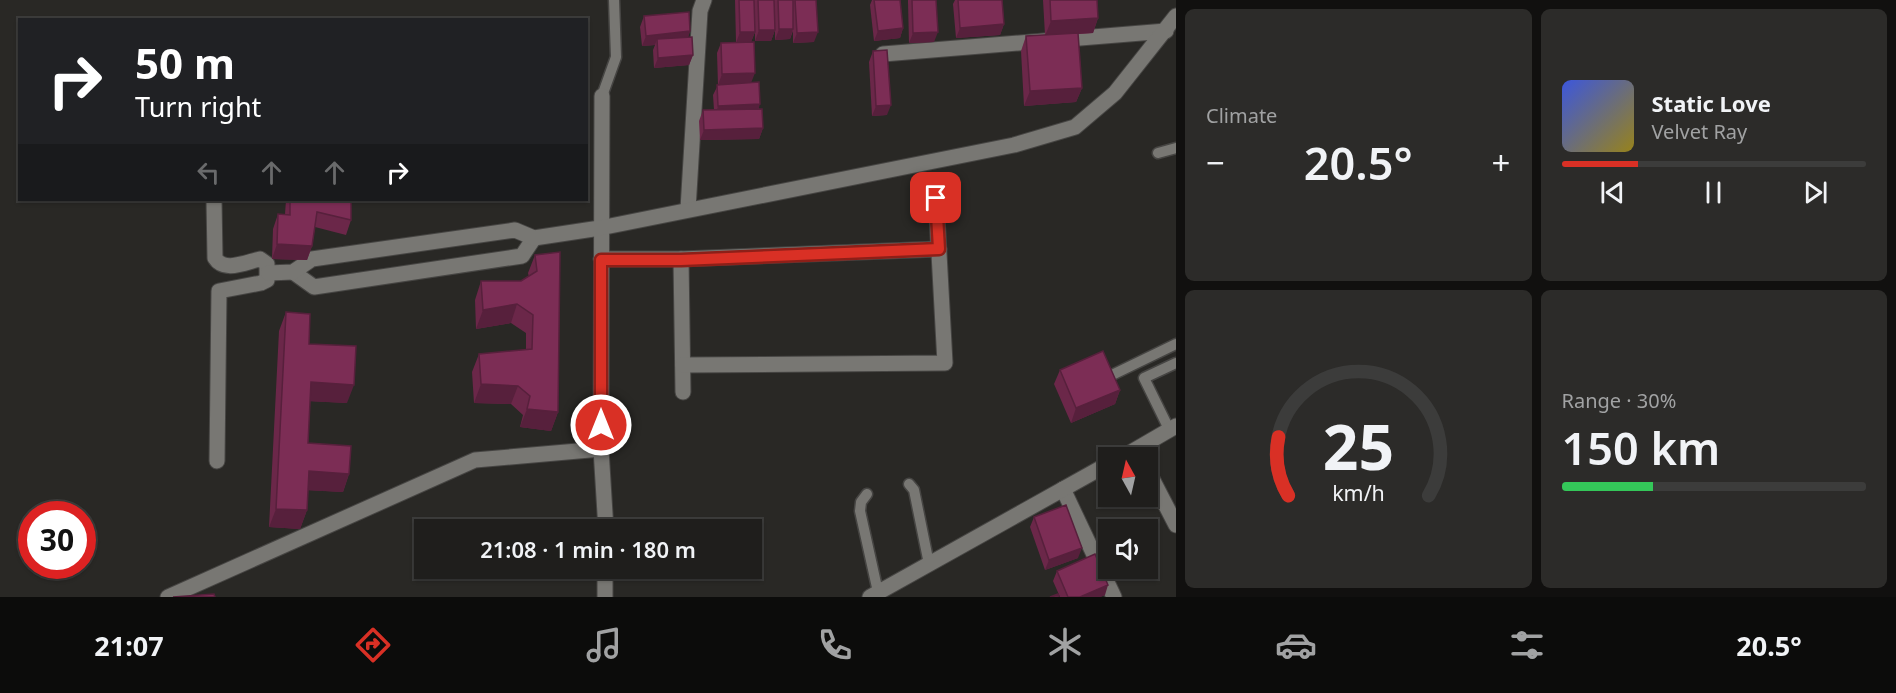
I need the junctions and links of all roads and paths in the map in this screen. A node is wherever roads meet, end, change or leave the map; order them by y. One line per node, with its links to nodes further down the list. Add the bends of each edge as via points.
1 (614, 0): 6 (lane, via 616,57)
2 (704, 0): 11 (street, via 700,11)
3 (1176, 16): 4 (street)
4 (1166, 31): 5 (street); 11 (street, via 1115,93 1075,127 1014,145)
5 (883, 54)
6 (602, 96): 12 (street)
7 (1176, 148): 8 (lane)
8 (1158, 153)
9 (936, 198): 14 (street)
10 (214, 201): 18 (street, via 215,258 226,266 260,260 267,264)
11 (688, 209): 12 (street)
12 (600, 228): 13 (street); 15 (street)
13 (534, 238): 17 (street, via 515,230 312,259); 17 (street, via 522,256 314,287)
14 (939, 249): 16 (street); 21 (street, via 945,363)
15 (601, 260): 16 (street); 26 (street)
16 (681, 260): 21 (street)
17 (293, 272): 18 (street)
18 (268, 273): 27 (street, via 267,280 261,283 219,291)
19 (1176, 344): 22 (lane)
20 (1176, 363): 24 (lane, via 1144,378)
21 (683, 365): 23 (street)
22 (1112, 375)
23 (682, 392)
24 (1173, 428): 25 (street)
25 (1147, 447)
26 (600, 449): 33 (street); 38 (street, via 475,460)
27 (217, 461)
28 (1098, 470): 30 (street)
29 (909, 484): 35 (lane, via 914,490)
30 (1063, 489): 35 (street); 40 (street)
31 (1158, 490): 34 (street)
32 (867, 494): 37 (lane, via 860,511)
33 (605, 519)
34 (1176, 525)
35 (929, 564): 37 (street)
36 (605, 579): 39 (street)
37 (874, 595)
38 (168, 597)
39 (605, 597)
40 (1114, 597)

